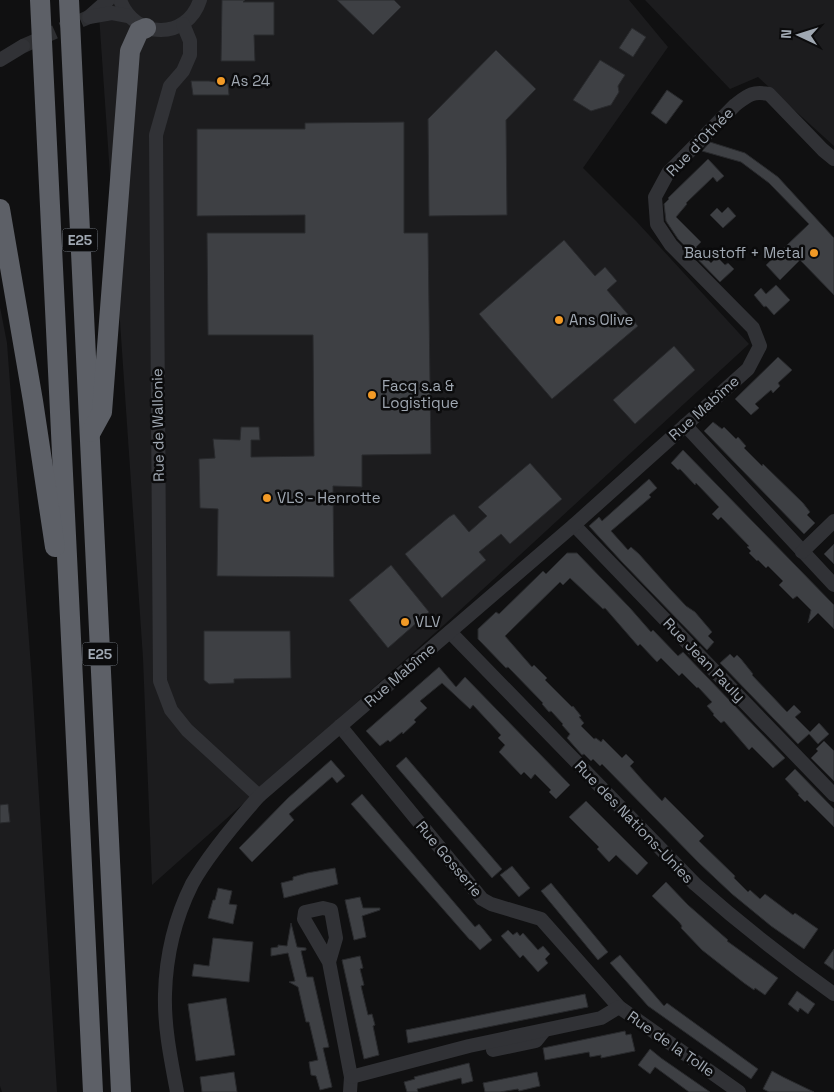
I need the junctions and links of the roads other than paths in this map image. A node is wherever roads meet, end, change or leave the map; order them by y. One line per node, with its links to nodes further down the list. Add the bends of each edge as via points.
1 (40, 0): 24 (highway, E25)
2 (69, 0): 15 (highway, E25)
3 (108, 0): 6 (street, via 90,17 112,13)
4 (120, 0): 6 (street)
5 (200, 0): 7 (street, via 192,16)
6 (128, 16): 8 (street)
7 (183, 24): 8 (street, via 159,31); 23 (street, Rue de Wallonie, via 190,41 190,55 183,71 170,86 156,135 160,681 171,710 187,730)
8 (146, 28): 15 (highway, via 139,31 130,51 102,412)
9 (0, 49): 10 (street, via 23,46)
10 (0, 60)
11 (834, 159): 13 (street, Rue d'Othée, via 768,94 757,92 747,95 735,105 668,174 655,197 657,224 671,245)
12 (0, 209): 24 (highway, via 56,552 70,780)
13 (753, 328): 14 (street, Rue Mabîme, via 760,346 748,369)
14 (685, 425): 17 (street, Rue Mabîme); 18 (street)
15 (90, 433): 30 (highway, E25)
16 (834, 521): 18 (street)
17 (574, 525): 20 (street, Rue Mabîme); 22 (street, Rue Jean Pauly)
18 (802, 552): 19 (street)
19 (834, 585)
20 (450, 632): 21 (street, Rue Mabîme); 26 (street, Rue des Nations-Unies, via 695,884 792,964)
21 (340, 726): 23 (street, Rue Mabîme); 27 (street, Rue Gosserie, via 482,898 491,904 541,919)
22 (834, 795)
23 (259, 796): 31 (street, Rue Mabîme, via 193,884 172,938 164,995)
24 (79, 808): 29 (highway, E25)
25 (329, 962): 28 (street)
26 (834, 994)
27 (619, 1007): 28 (street, Rue de la Tolle, via 601,1018 461,1048); 33 (street, Rue de la Tolle)
28 (351, 1077): 32 (street)
29 (93, 1092)
30 (121, 1092)
31 (177, 1092)
32 (350, 1092)
33 (739, 1092)

